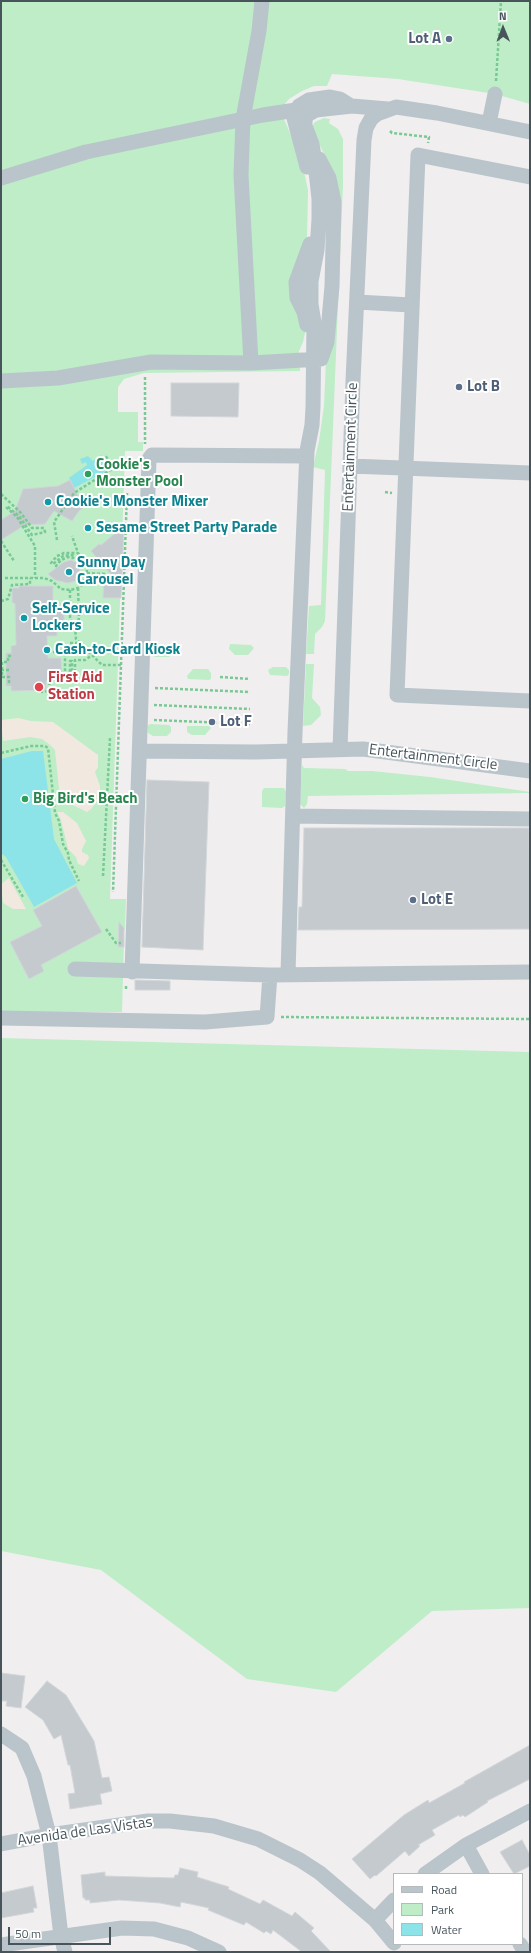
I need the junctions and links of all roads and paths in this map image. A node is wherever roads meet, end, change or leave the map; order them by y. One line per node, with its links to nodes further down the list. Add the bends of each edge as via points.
1 (262, 1): 7 (street)
2 (501, 1): 3 (path)
3 (495, 94): 8 (street)
4 (352, 106): 5 (street); 6 (street, via 336,98 323,97 303,103); 16 (street, via 316,110 307,115 305,126 325,185 326,200 326,242 317,286 322,322)
5 (388, 109): 8 (street, via 404,108); 14 (street, Entertainment Circle, via 371,119 365,132)
6 (296, 110): 7 (street); 16 (street, via 294,118 308,169 312,203 310,248 297,277 296,292)
7 (243, 119): 13 (street, via 86,152); 17 (street, via 242,175)
8 (489, 123): 10 (street)
9 (390, 131): 11 (path, via 429,137)
10 (530, 132)
11 (428, 146)
12 (530, 177): 15 (street, via 418,155)
13 (1, 178)
14 (357, 302): 15 (street); 23 (street, Entertainment Circle)
15 (411, 305): 24 (street)
16 (317, 360): 17 (street); 22 (street, via 319,418 314,443)
17 (251, 363): 19 (street, via 151,362 58,378)
18 (145, 374): 20 (path)
19 (1, 381)
20 (145, 447)
21 (105, 455): 29 (path, via 112,469 74,493 54,522)
22 (307, 456): 68 (street); 69 (street, via 152,455 149,459)
23 (350, 466): 24 (street); 67 (street, Entertainment Circle)
24 (405, 468): 25 (street); 61 (street, via 397,695)
25 (530, 472)
26 (127, 493): 49 (path)
27 (1, 494): 39 (path, via 21,512 32,528 44,528 45,532 32,535 19,516 6,507 17,517 35,546)
28 (72, 536): 32 (path)
29 (57, 540)
30 (1, 542): 31 (path)
31 (2, 546): 33 (path)
32 (78, 553): 34 (path, via 68,552 57,556 51,563 63,556 74,555 73,558 61,560); 35 (path, via 86,566)
33 (14, 562)
34 (58, 566)
35 (87, 574): 36 (path); 40 (path, via 83,584)
36 (105, 574)
37 (5, 578): 38 (path)
38 (30, 578): 39 (path); 42 (path, via 30,584 12,585 9,598)
39 (35, 578): 41 (path, via 47,578 61,589)
40 (78, 588): 41 (path); 43 (path, via 79,617)
41 (70, 590): 43 (path, via 70,617)
42 (1, 601)
43 (75, 628): 44 (path, via 75,636)
44 (79, 643): 46 (path, via 68,645); 48 (path)
45 (53, 652): 46 (path)
46 (65, 652): 48 (path, via 65,675 70,675 70,661 72,673 75,674 75,660 85,660)
47 (11, 656): 50 (path, via 8,656 8,662 2,662)
48 (91, 656): 49 (path, via 102,665)
49 (121, 665): 77 (path)
50 (1, 670): 51 (path); 55 (path, via 2,677 9,677)
51 (11, 670)
52 (49, 677): 58 (path)
53 (220, 677): 54 (path)
54 (250, 679)
55 (11, 683)
56 (150, 688): 59 (path)
57 (42, 690): 58 (path)
58 (50, 691): 60 (path)
59 (250, 692)
60 (50, 701)
61 (530, 701)
62 (149, 704): 63 (path)
63 (250, 708)
64 (148, 720): 65 (path)
65 (250, 724)
66 (110, 738): 75 (path)
67 (340, 749): 68 (street); 71 (street, Entertainment Circle, via 387,752)
68 (295, 750): 69 (street); 72 (street)
69 (140, 751): 80 (street)
70 (1, 752): 76 (path, via 31,746 48,748 55,813 63,844)
71 (530, 771)
72 (293, 816): 73 (street); 82 (street)
73 (530, 819)
74 (1, 860): 78 (path)
75 (103, 876)
76 (79, 880)
77 (113, 892)
78 (23, 897)
79 (75, 970): 80 (street)
80 (132, 972): 83 (street)
81 (530, 972): 82 (street)
82 (288, 974): 83 (street)
83 (270, 975): 84 (street)
84 (267, 1017): 85 (street, via 205,1022); 86 (path)
85 (1, 1018)
86 (530, 1020)
87 (1, 1734): 89 (street, via 22,1748 34,1776)
88 (530, 1811): 91 (street)
89 (49, 1835): 90 (street, Avenida de Las Vistas); 95 (street, Avenida de Las Vistas, via 148,1821 192,1822 235,1831 265,1842 300,1860 326,1878); 96 (street)
90 (1, 1844)
91 (466, 1845): 92 (street); 93 (street)
92 (426, 1873)
93 (481, 1873)
94 (393, 1901): 95 (street)
95 (375, 1920): 97 (street, Avenida de Las Vistas)
96 (61, 1936): 98 (street); 99 (street); 100 (street, via 122,1928 154,1930 188,1938)
97 (393, 1942)
98 (1, 1945)
99 (66, 1952)
100 (219, 1952)

